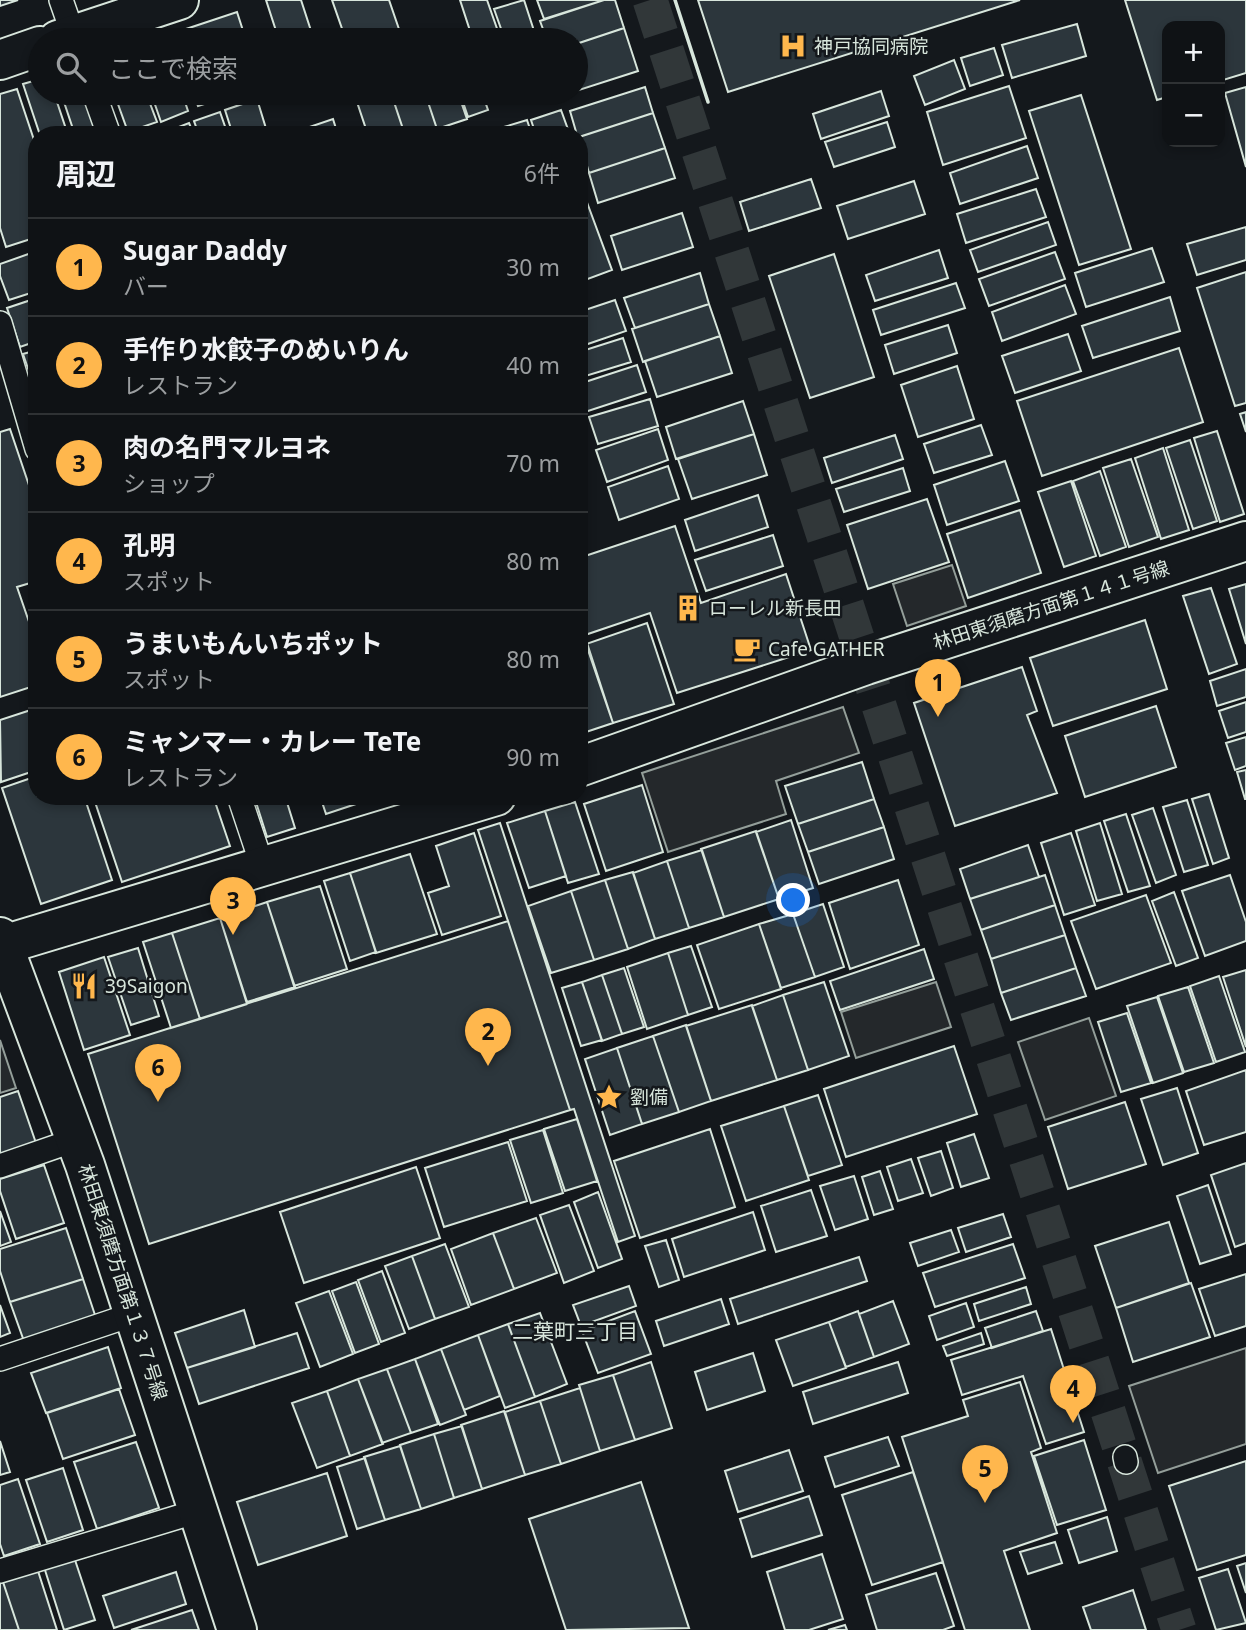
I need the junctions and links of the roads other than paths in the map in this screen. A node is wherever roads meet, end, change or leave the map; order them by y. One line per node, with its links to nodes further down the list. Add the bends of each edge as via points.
1 (179, 0): 2 (street)
2 (76, 28)
3 (28, 47): 4 (street)
4 (0, 60)
5 (98, 105): 6 (lane)
6 (106, 126)
7 (0, 323): 8 (lane)
8 (28, 418)
9 (1246, 541): 10 (street, 林田東須磨方面第１４１号線, via 866,665)
10 (588, 764)
11 (242, 805): 13 (lane)
12 (446, 805): 13 (street)
13 (263, 868): 14 (street)
14 (1, 941): 15 (street, 林田東須磨方面第１３７号線)
15 (75, 1140): 16 (lane); 17 (street, 林田東須磨方面第１３７号線)
16 (0, 1166)
17 (134, 1314): 18 (lane); 19 (street, 林田東須磨方面第１３７号線)
18 (0, 1359)
19 (198, 1511): 20 (lane); 21 (street, 林田東須磨方面第１３７号線)
20 (0, 1571)
21 (237, 1630)

